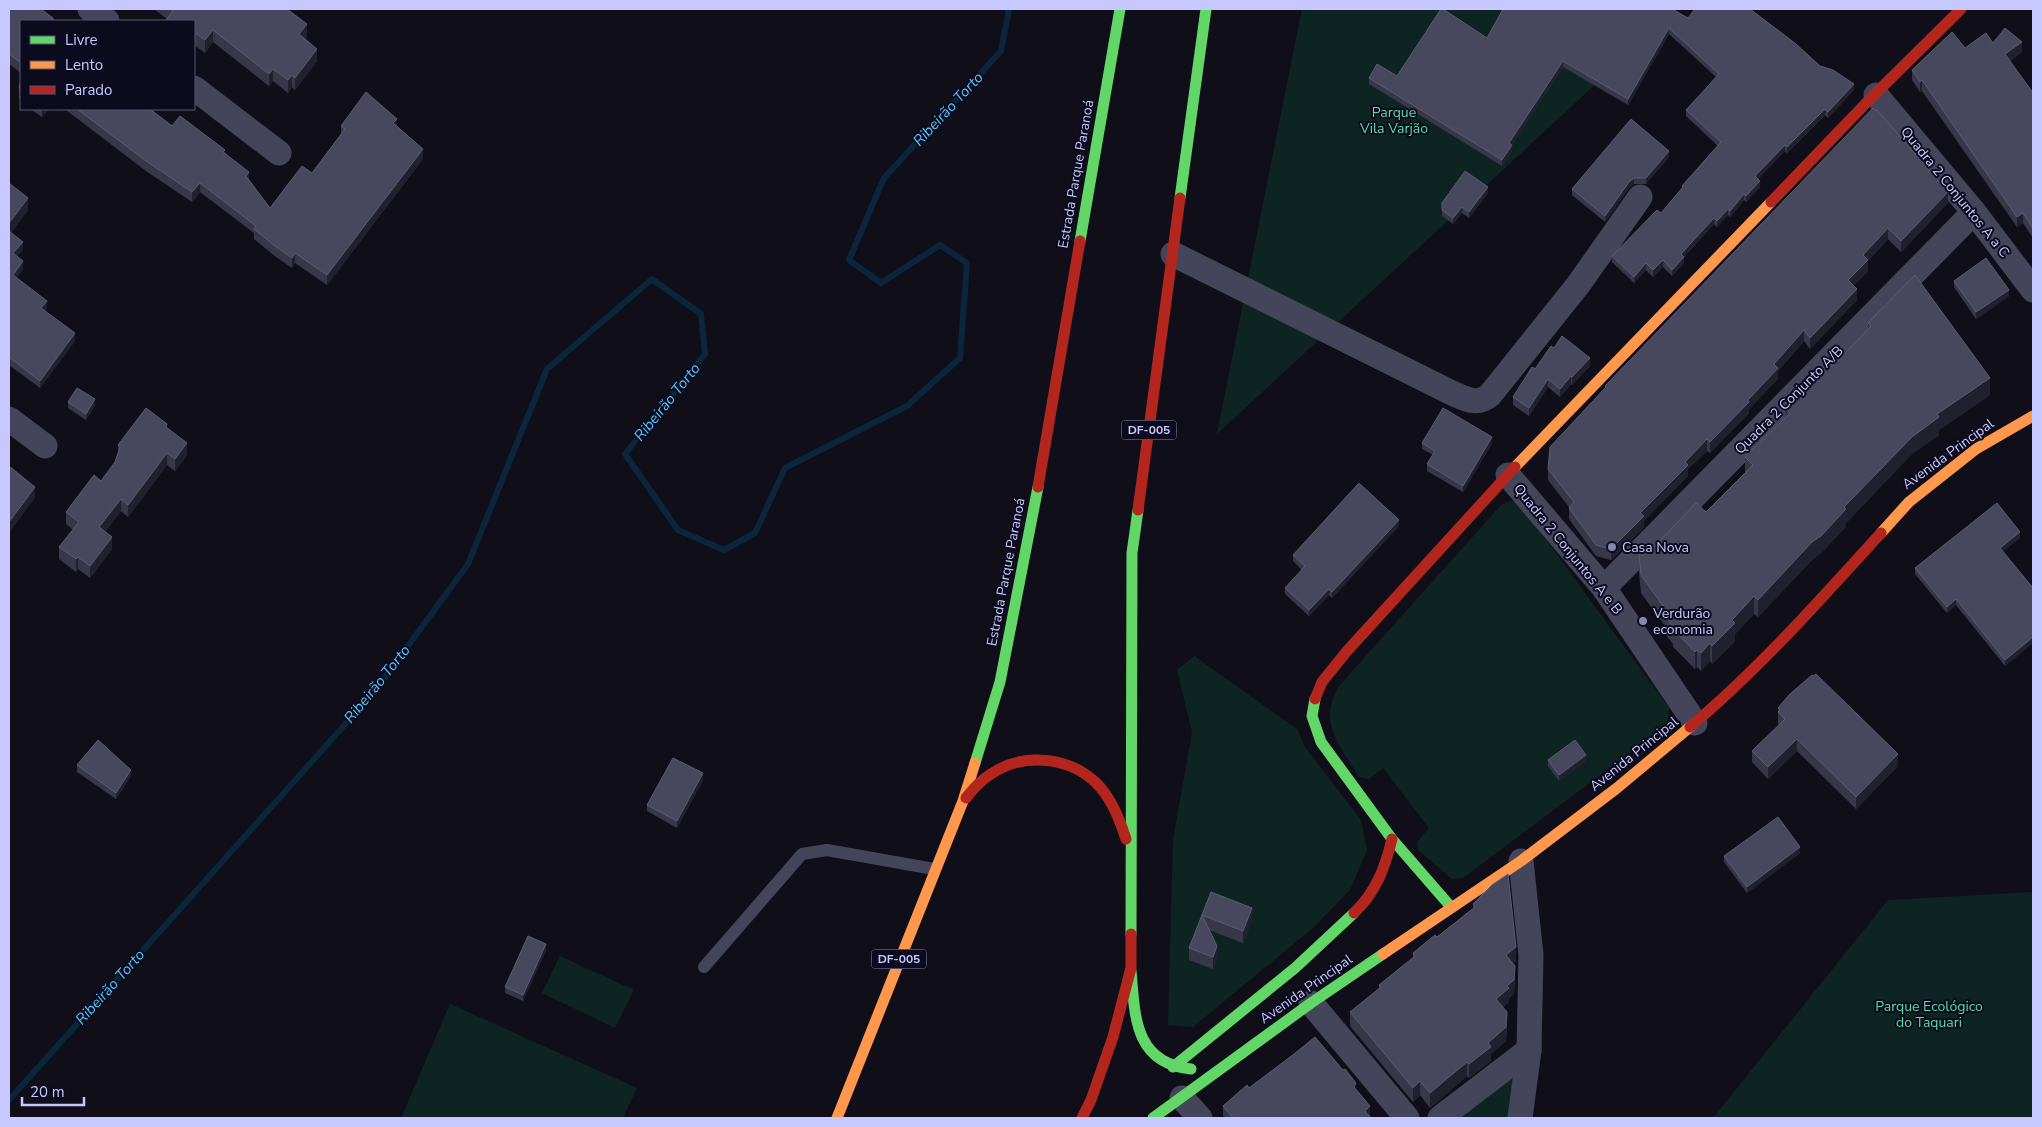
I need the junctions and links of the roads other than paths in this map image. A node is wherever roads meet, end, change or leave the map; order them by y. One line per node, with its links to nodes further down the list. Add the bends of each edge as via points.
1 (90, 9): 5 (street)
2 (1120, 9): 19 (street, Estrada Parque Paranoá / DF-005, via 1040,474 1000,682)
3 (1206, 9): 11 (street, DF-005)
4 (1961, 9): 7 (street)
5 (106, 20)
6 (195, 89): 8 (street)
7 (1876, 96): 10 (street, Quadra 2 Conjuntos A a C); 16 (street)
8 (279, 153)
9 (1640, 197): 11 (street, via 1578,286 1490,395 1478,401 1452,393)
10 (1974, 212): 12 (street, Quadra 2 Conjuntos A a C); 17 (street, Quadra 2 Conjunto A/B)
11 (1173, 254): 21 (street, DF-005, via 1132,553)
12 (2033, 290)
13 (2033, 416): 18 (street, Avenida Principal, via 1976,449 1909,502 1817,604)
14 (9, 419): 15 (street)
15 (46, 446)
16 (1508, 475): 17 (street, Quadra 2 Conjuntos A e B); 20 (street, via 1342,656 1322,682 1316,696 1312,716 1321,742)
17 (1604, 588): 18 (street, Quadra 2 Conjuntos A e B)
18 (1695, 723): 22 (street, Avenida Principal)
19 (963, 801): 21 (street, via 979,782 994,771 1040,759 1065,763 1086,774 1106,794 1117,812); 23 (street, Estrada Parque Paranoá / DF-005)
20 (1392, 838): 24 (street); 29 (street, via 1386,865 1367,901 1295,968)
21 (1132, 855): 26 (street, DF-005)
22 (1521, 861): 24 (street, Avenida Principal); 28 (street, via 1531,955)
23 (934, 869): 25 (lane, via 827,850 802,854); 32 (street, Estrada Parque Paranoá / DF-005)
24 (1451, 907): 27 (street, Avenida Principal)
25 (704, 967)
26 (1131, 968): 29 (street, via 1136,1022 1153,1053); 33 (street, DF-005, via 1113,1037)
27 (1311, 1003): 30 (street, Avenida Principal); 36 (street)
28 (1529, 1050): 37 (street); 38 (street)
29 (1173, 1067): 30 (street)
30 (1215, 1072): 31 (street, Avenida Principal)
31 (1182, 1098): 34 (street, Avenida Principal); 35 (street)
32 (838, 1118)
33 (1082, 1118)
34 (1153, 1118)
35 (1200, 1118)
36 (1407, 1118)
37 (1440, 1118)
38 (1520, 1118)

